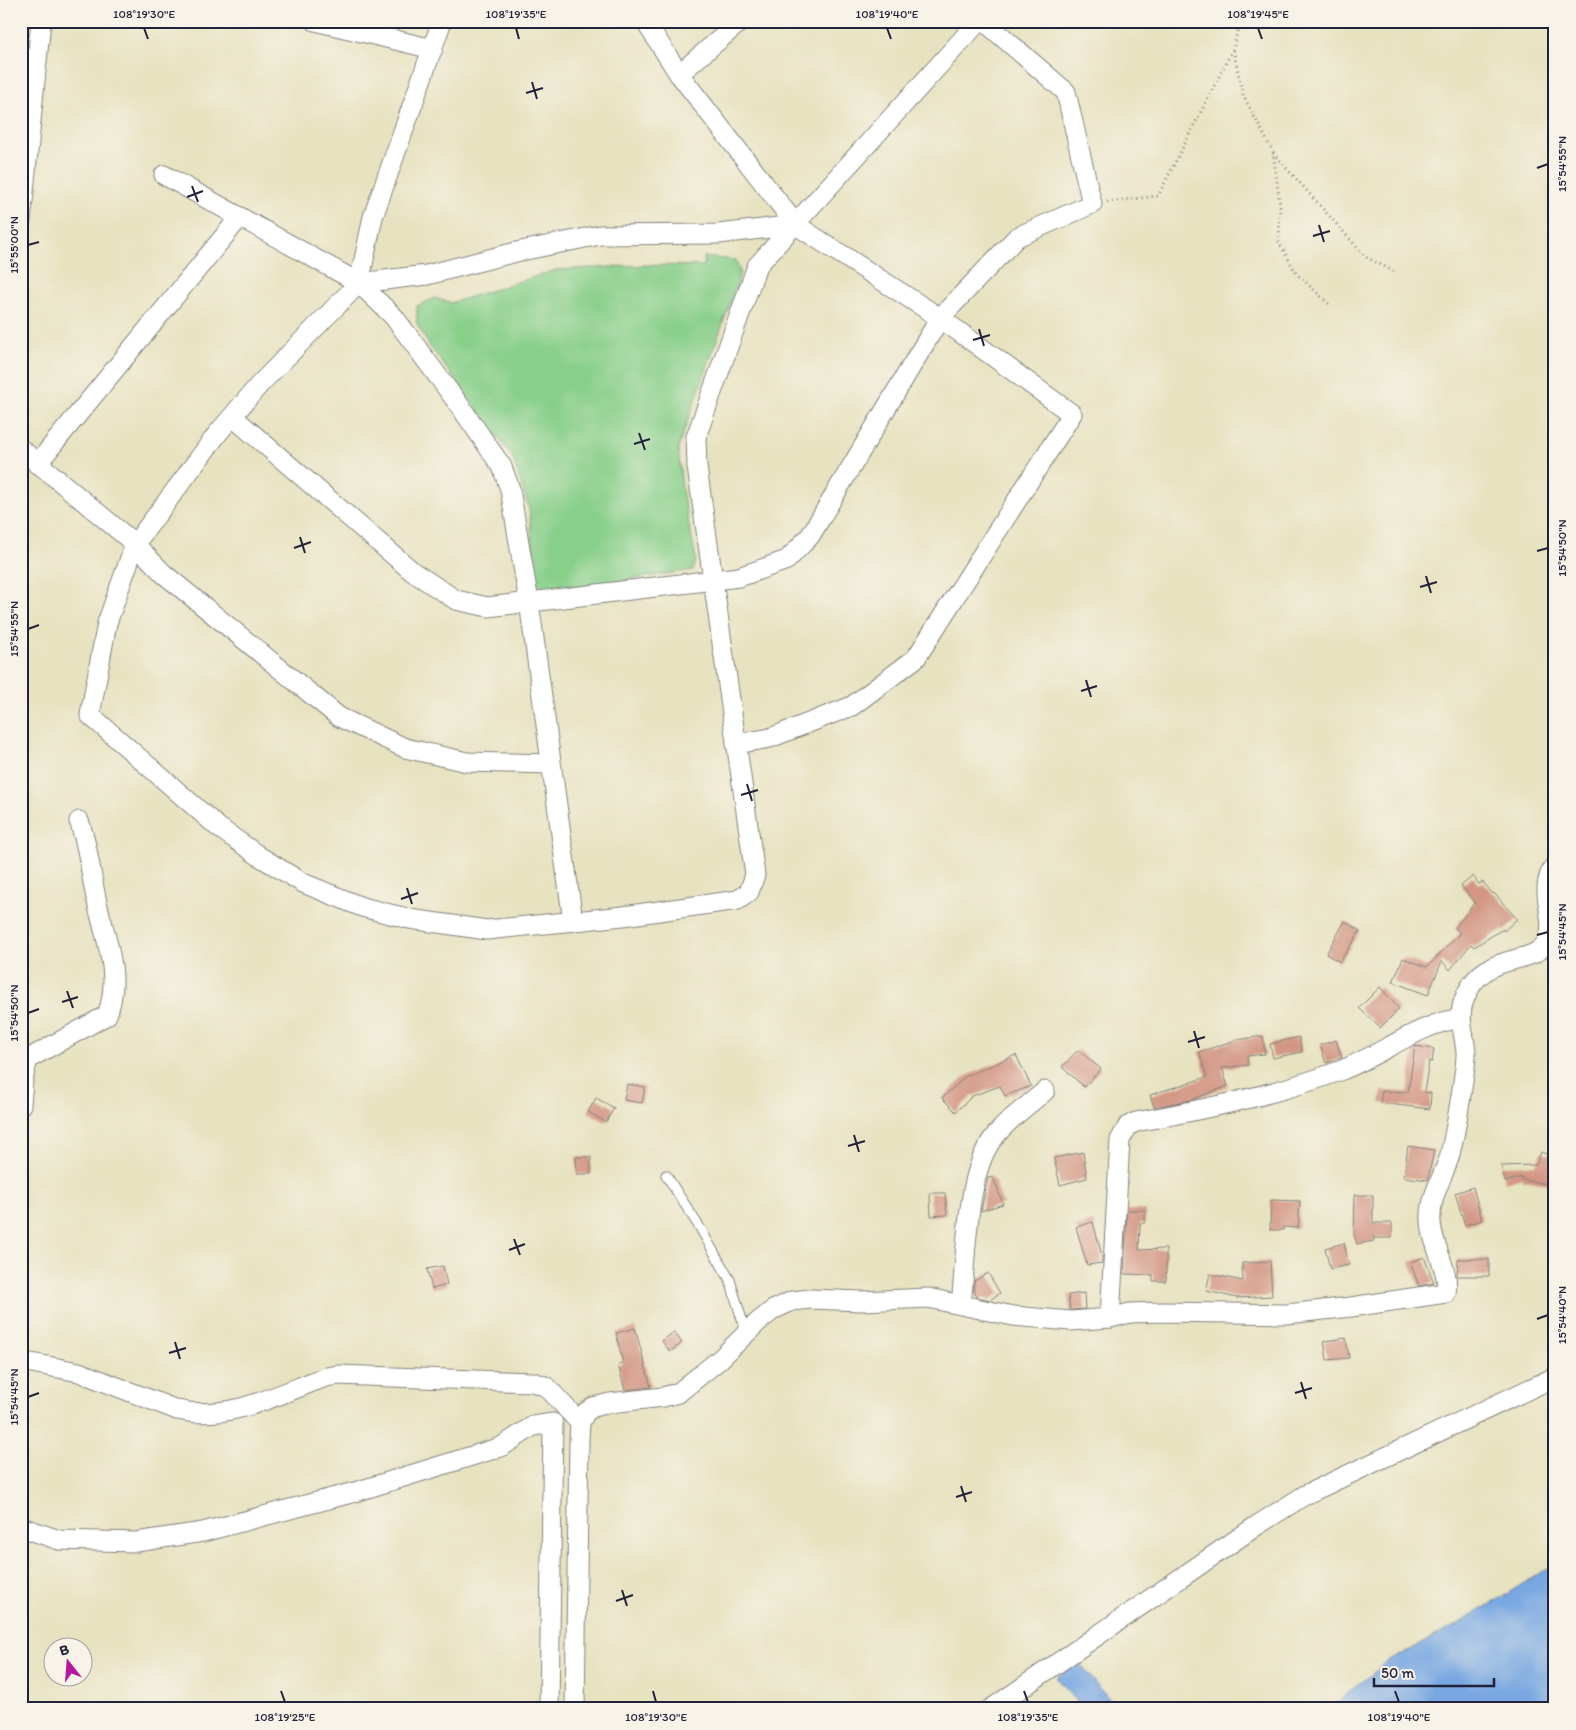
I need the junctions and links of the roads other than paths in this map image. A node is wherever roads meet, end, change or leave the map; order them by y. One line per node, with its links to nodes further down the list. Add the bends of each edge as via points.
1 (41, 21): 12 (street)
2 (315, 21): 8 (street)
3 (442, 21): 8 (street)
4 (645, 21): 9 (street)
5 (741, 21): 9 (street)
6 (979, 21): 13 (street)
7 (984, 21): 15 (street, via 1066,92 1092,204 1017,237)
8 (433, 49): 14 (street, via 373,217)
9 (679, 74): 13 (street)
10 (164, 175): 11 (street)
11 (240, 217): 14 (street); 18 (street)
12 (21, 222)
13 (796, 225): 14 (street, via 719,234 600,235 426,275); 15 (street); 20 (street, via 758,266 696,437 697,467)
14 (360, 283): 16 (street, via 259,385); 21 (street, via 394,317 502,467 510,489)
15 (940, 318): 20 (street, via 810,536 787,560 739,577); 22 (street, via 1072,414 916,658 852,706 770,738)
16 (233, 417): 19 (street, via 218,432); 21 (street, via 413,572 456,600 488,607)
17 (21, 449): 18 (street)
18 (37, 464): 19 (street)
19 (135, 544): 23 (street, via 164,574 339,717 405,748 467,762); 26 (street, via 107,623 90,715 176,790 259,856 304,883 362,907 410,920 487,930)
20 (713, 581): 21 (street); 22 (street)
21 (529, 602): 23 (street)
22 (736, 744): 26 (street, via 755,875 749,892 738,900)
23 (550, 764): 26 (street)
24 (79, 822): 29 (street, via 86,841 114,976 114,998 107,1015 28,1059)
25 (1555, 865): 27 (street, via 1547,889 1548,940 1540,950 1526,958 1494,965 1482,973 1465,998)
26 (573, 921)
27 (1460, 1019): 32 (street, via 1432,1026 1340,1071 1245,1099 1128,1126 1120,1140); 32 (street, via 1466,1053 1464,1077 1450,1153 1430,1216 1448,1286 1446,1293 1287,1314 1162,1312 1130,1313)
28 (1045, 1090): 31 (street, via 991,1141 978,1165)
29 (21, 1105)
30 (666, 1175): 33 (lane, via 730,1280)
31 (961, 1305): 32 (street, via 1013,1316 1071,1321); 33 (street, via 928,1298 810,1299 774,1310)
32 (1110, 1318)
33 (746, 1334): 36 (street, via 678,1393 593,1407 584,1413)
34 (21, 1361): 36 (street, via 79,1372 192,1413 223,1412 243,1407 338,1375 533,1382 547,1388)
35 (1555, 1377): 40 (street, via 1305,1494)
36 (580, 1423): 39 (street)
37 (21, 1527): 38 (street, via 59,1540 136,1542 203,1532 355,1492 501,1447 533,1426 553,1423)
38 (548, 1709)
39 (575, 1709)
40 (991, 1709)

